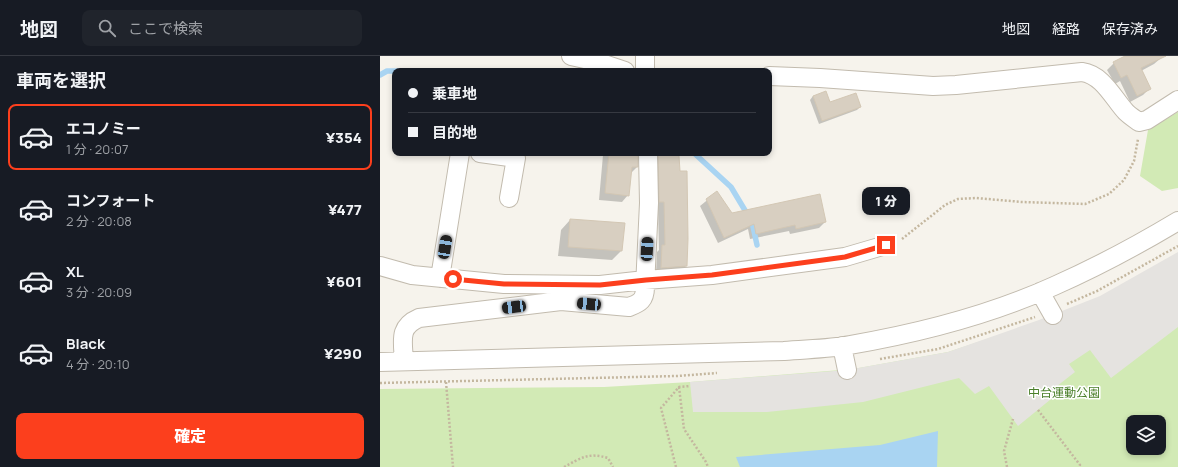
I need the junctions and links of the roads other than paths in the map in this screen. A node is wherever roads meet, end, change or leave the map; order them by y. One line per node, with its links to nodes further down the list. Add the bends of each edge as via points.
1 (571, 56): 2 (street)
2 (616, 68)
3 (772, 76): 4 (street, via 933,86 1082,72 1095,76 1127,113 1139,122 1147,120)
4 (1178, 100)
5 (460, 156): 12 (street)
6 (502, 156): 8 (street, via 516,158)
7 (648, 156): 13 (street)
8 (509, 198)
9 (1178, 221): 14 (street, via 1099,266)
10 (886, 245): 13 (street, via 845,257 712,275)
11 (380, 266): 12 (street, via 412,275)
12 (440, 278): 13 (street, via 552,285 600,285)
13 (646, 280): 17 (street, via 645,295 639,303 629,307 561,302 419,318 405,328 402,337)
14 (1040, 292): 15 (street); 16 (street, via 956,321 897,336)
15 (1053, 315)
16 (842, 346): 17 (street, via 784,351); 19 (street)
17 (404, 361): 18 (street)
18 (380, 362)
19 (847, 370)

